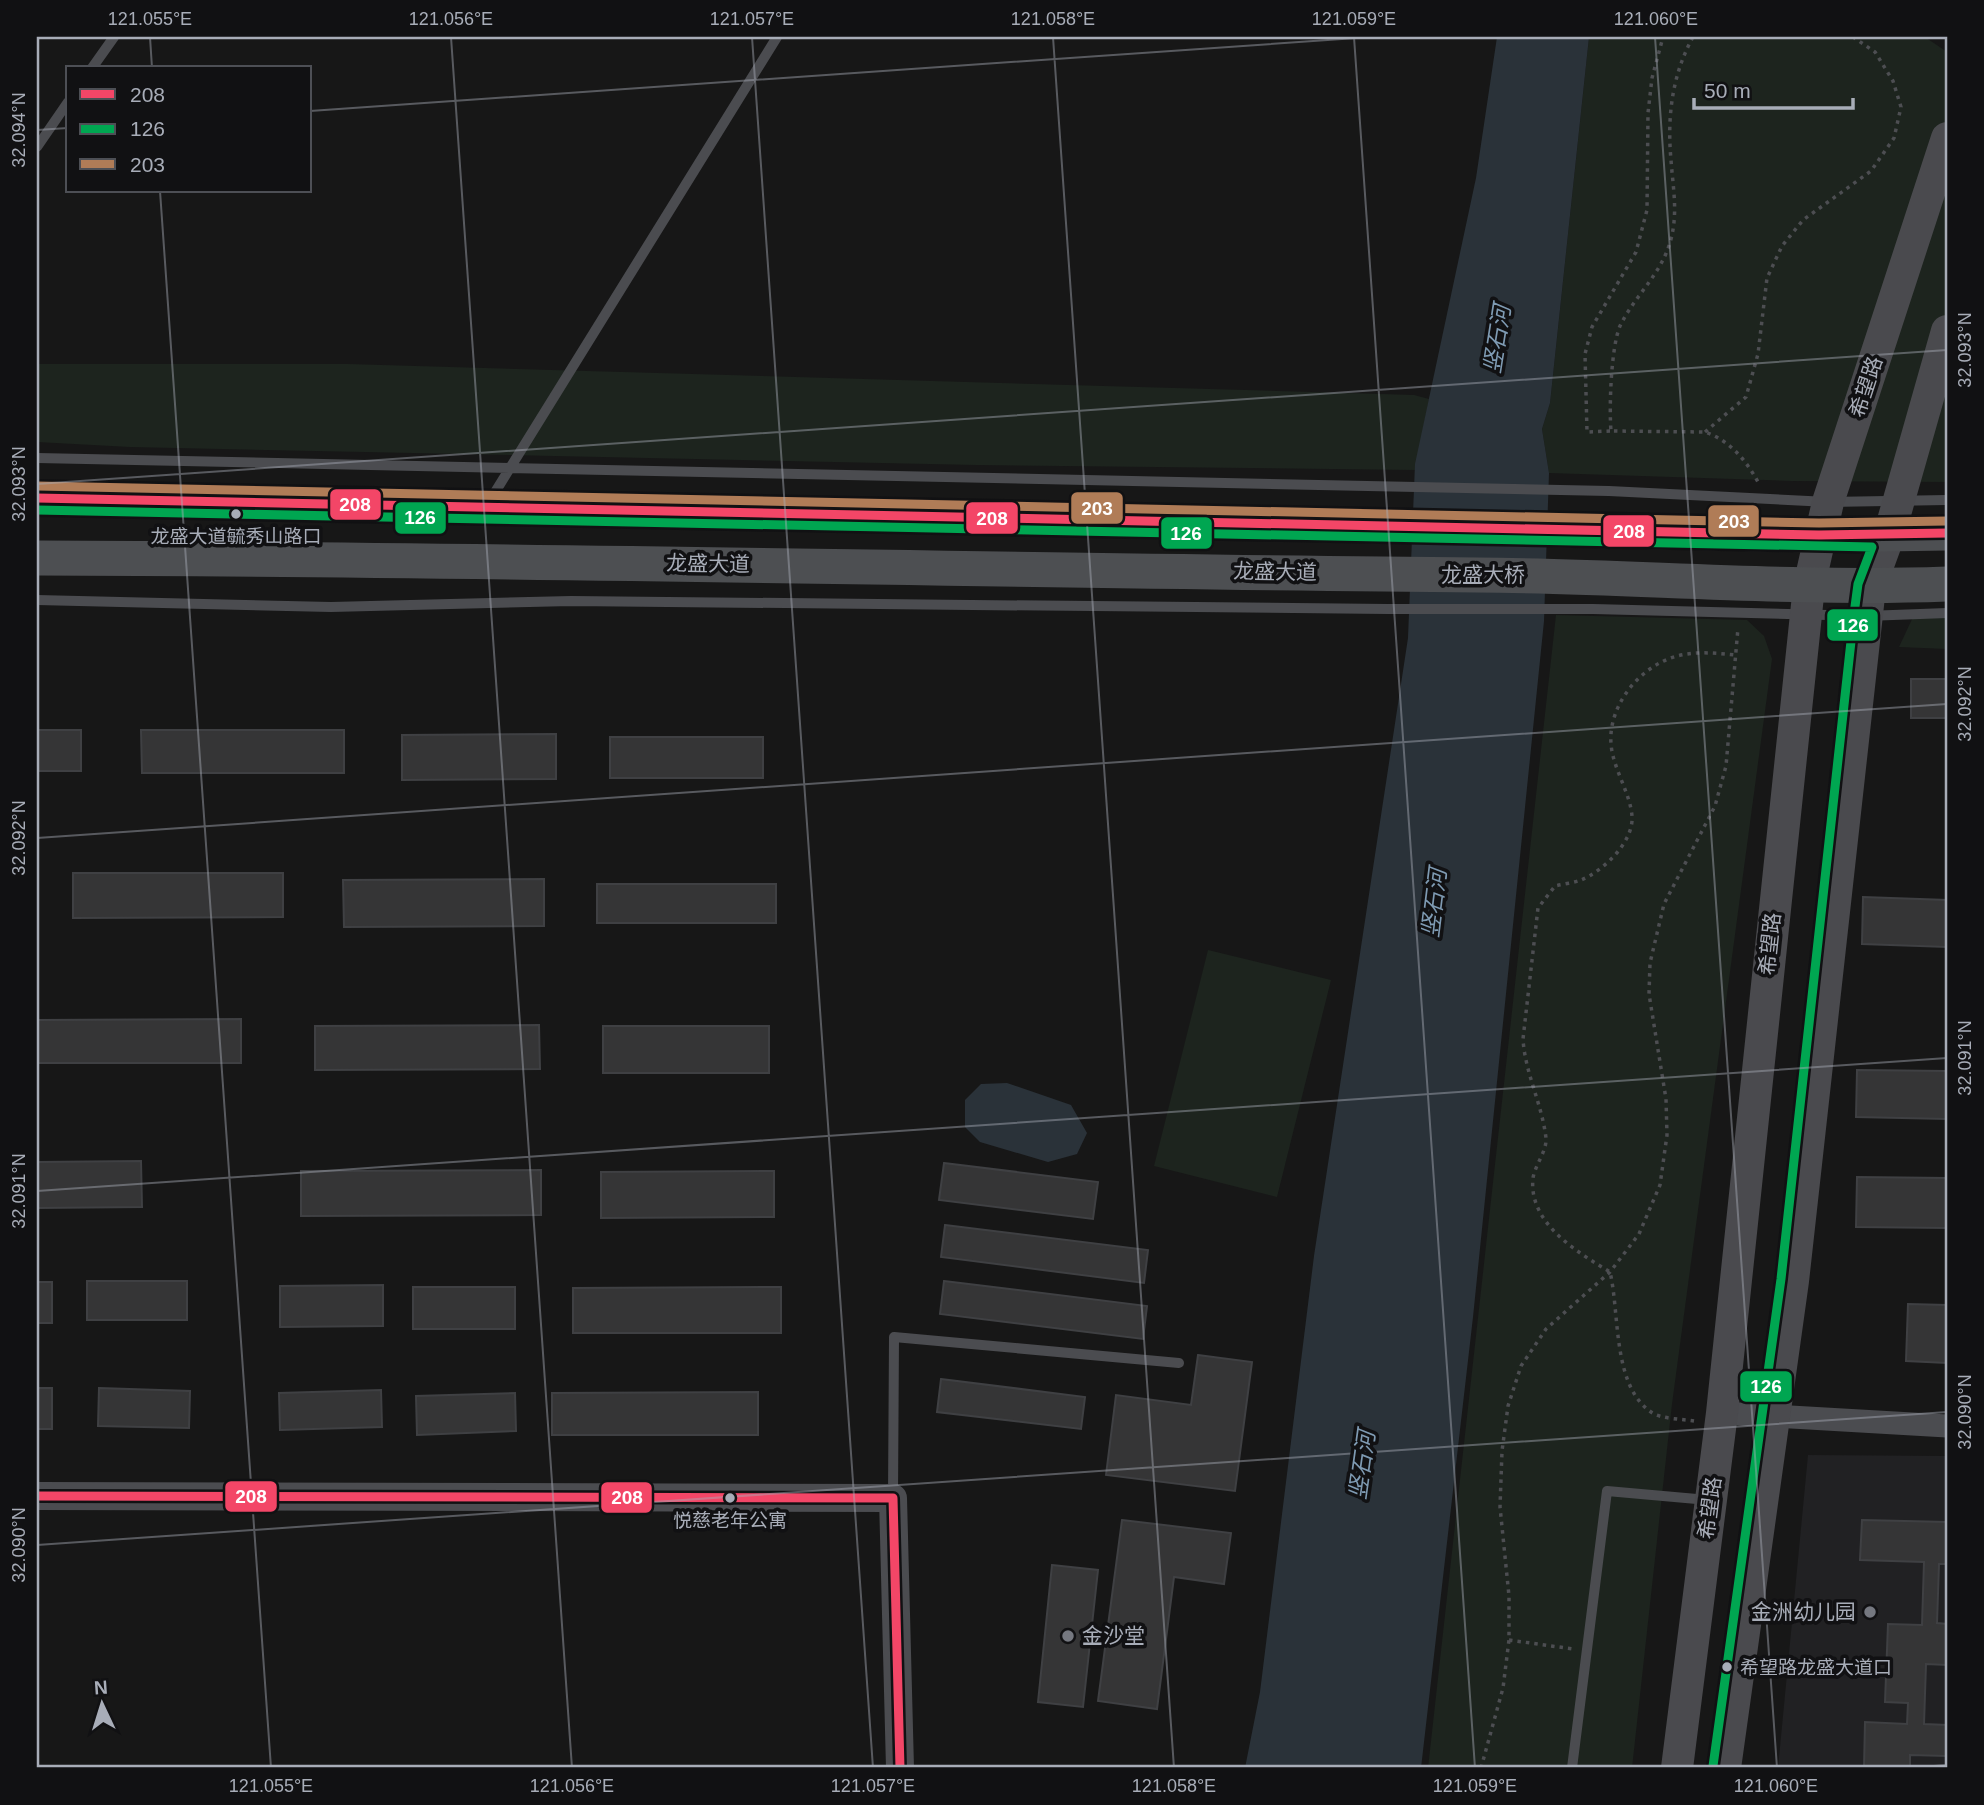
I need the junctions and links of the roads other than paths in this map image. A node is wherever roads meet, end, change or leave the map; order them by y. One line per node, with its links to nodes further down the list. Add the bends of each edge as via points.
1 (114, 37): 3 (lane)
2 (777, 37): 13 (lane)
3 (93, 66)
4 (66, 105): 6 (lane)
5 (1947, 138): 12 (main road, 希望路)
6 (37, 147)
7 (1947, 331): 10 (main road)
8 (37, 458): 12 (lane, via 1609,491)
9 (37, 498): 13 (main road)
10 (1897, 500): 11 (lane); 12 (lane); 16 (main road)
11 (1947, 500)
12 (1828, 502): 15 (main road, 希望路)
13 (485, 509): 15 (main road)
14 (1947, 533): 16 (main road)
15 (1819, 535): 16 (main road); 22 (main road, 希望路)
16 (1889, 536): 23 (main road)
17 (37, 558): 18 (main road, 龙盛大道)
18 (1379, 574): 20 (main road, 龙盛大桥)
19 (1947, 584): 23 (main road)
20 (1590, 592): 21 (lane, via 1388,609 585,601 331,607); 22 (main road); 22 (lane, via 1740,612)
21 (37, 600)
22 (1808, 600): 23 (main road); 27 (main road, 希望路)
23 (1868, 602): 24 (lane); 26 (main road, via 1793,1280)
24 (1947, 613)
25 (1179, 1363): 30 (lane, via 894,1337)
26 (1773, 1418): 27 (street); 28 (street); 35 (main road)
27 (1721, 1420): 31 (main road, 希望路)
28 (1947, 1426)
29 (37, 1496): 30 (street)
30 (893, 1498): 32 (street)
31 (1710, 1500): 33 (lane, via 1608,1491); 34 (main road, 希望路)
32 (900, 1768)
33 (1572, 1768)
34 (1677, 1768)
35 (1725, 1768)

